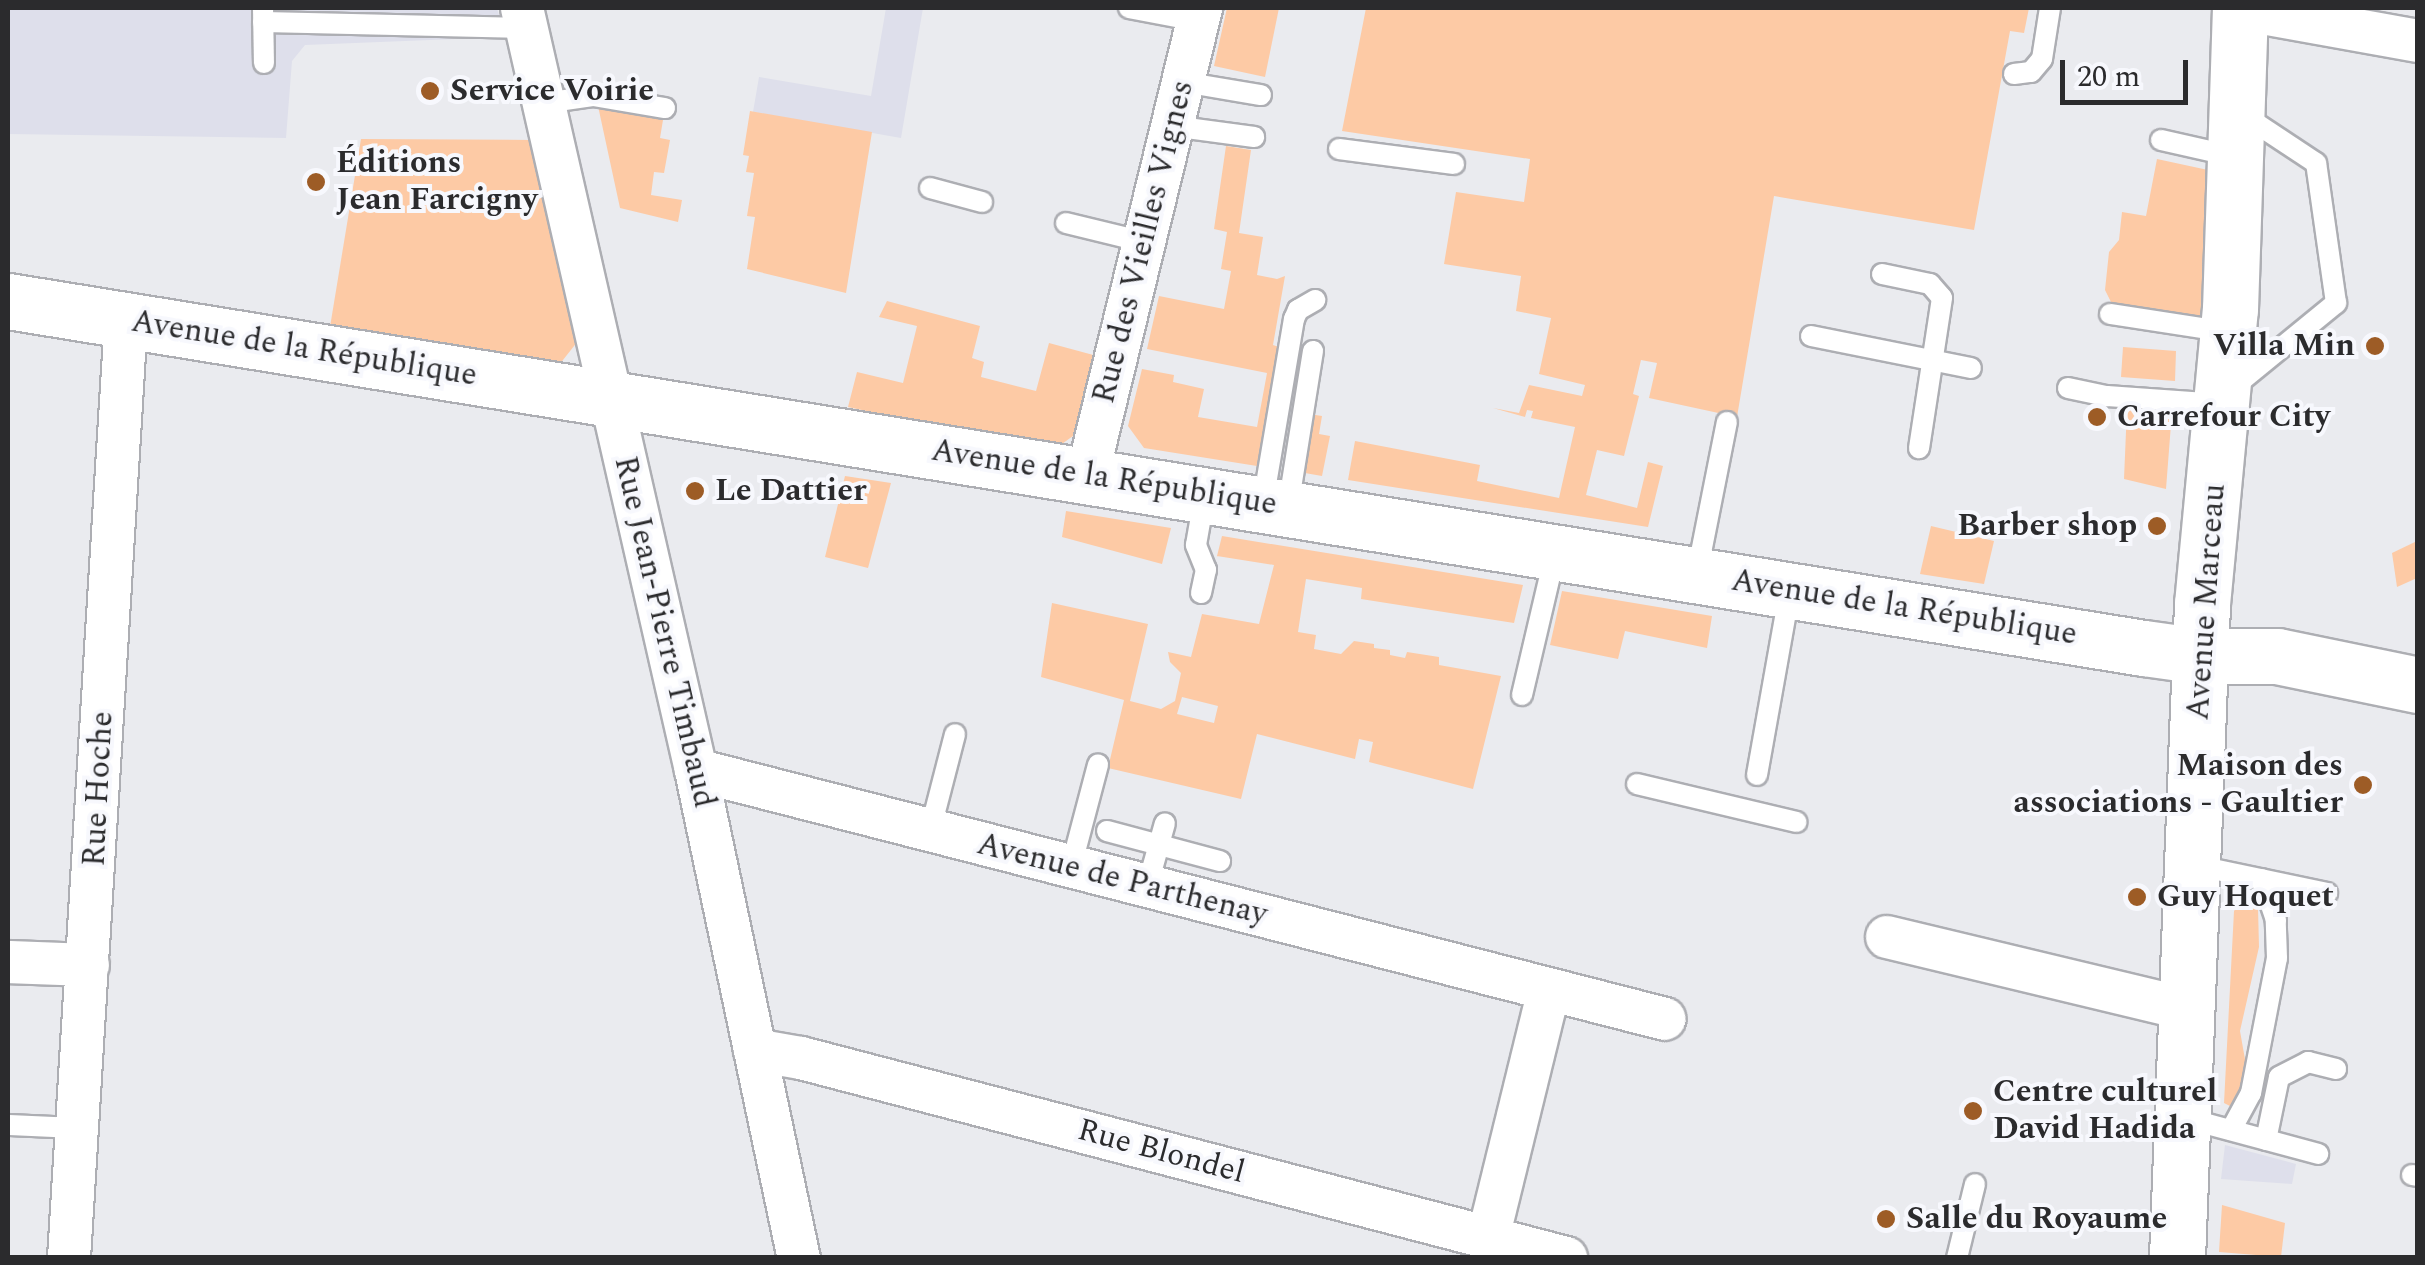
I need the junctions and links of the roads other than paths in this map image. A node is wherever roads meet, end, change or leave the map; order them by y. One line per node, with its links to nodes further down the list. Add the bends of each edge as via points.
1 (1129, 8): 4 (lane)
2 (2050, 8): 9 (lane, via 2042,59 2030,72)
3 (2240, 8): 7 (street); 15 (street, Avenue Marceau)
4 (1199, 14): 10 (street, Rue des Vieilles Vignes)
5 (263, 15): 6 (lane); 8 (lane)
6 (525, 18): 12 (street, Rue Jean-Pierre Timbaud)
7 (2403, 28)
8 (264, 63)
9 (2014, 74)
10 (1183, 82): 11 (lane); 14 (street, Rue des Vieilles Vignes)
11 (1261, 95)
12 (544, 103): 13 (lane, via 594,96); 35 (street, Rue Jean-Pierre Timbaud)
13 (665, 108)
14 (1172, 126): 16 (lane); 23 (street, Rue des Vieilles Vignes)
15 (2238, 134): 17 (lane); 29 (street, Avenue Marceau); 36 (lane, via 2316,163 2336,303)
16 (1254, 138)
17 (2161, 140)
18 (1339, 149): 19 (lane)
19 (1454, 164)
20 (930, 188): 21 (lane)
21 (982, 202)
22 (1066, 223): 23 (lane)
23 (1144, 242): 39 (street, Rue des Vieilles Vignes)
24 (1882, 274): 32 (lane, via 1938,290 1943,309)
25 (1315, 300): 41 (lane, via 1294,319)
26 (8, 301): 28 (street, Avenue de la République)
27 (2110, 314): 29 (lane)
28 (126, 320): 35 (street, Avenue de la République); 67 (street, Rue Hoche)
29 (2228, 333): 36 (street, Avenue Marceau)
30 (1810, 336): 32 (lane)
31 (1313, 352): 41 (lane)
32 (1934, 360): 33 (lane); 38 (lane)
33 (1972, 368)
34 (2068, 388): 36 (lane)
35 (611, 398): 39 (street, Avenue de la République); 51 (street, Rue Jean-Pierre Timbaud)
36 (2222, 400): 46 (street, Avenue Marceau)
37 (1727, 422): 43 (lane)
38 (1919, 448)
39 (1087, 476): 40 (street, Avenue de la République)
40 (1204, 495): 41 (street, Avenue de la République); 45 (lane, via 1196,545 1206,570)
41 (1275, 506): 42 (street, Avenue de la République)
42 (1556, 552): 43 (street, Avenue de la République); 48 (lane)
43 (1696, 574): 44 (street, Avenue de la République)
44 (1790, 590): 46 (street, Avenue de la République); 52 (lane)
45 (1201, 593)
46 (2200, 656): 47 (street, Avenue de la République, via 2278,656); 60 (street, Avenue Marceau)
47 (2418, 685)
48 (1522, 695)
49 (954, 734): 56 (lane)
50 (1098, 766): 61 (lane)
51 (696, 770): 56 (street, Avenue de Parthenay); 71 (street, Rue Jean-Pierre Timbaud)
52 (1757, 775)
53 (1637, 784): 54 (lane, via 1752,805)
54 (1797, 822)
55 (1165, 823): 58 (lane)
56 (930, 831): 61 (street, Avenue de Parthenay)
57 (1107, 831): 58 (lane)
58 (1159, 845): 59 (lane); 63 (lane)
59 (1220, 862)
60 (2194, 866): 62 (lane); 69 (street, Avenue Marceau)
61 (1070, 867): 63 (street, Avenue de Parthenay)
62 (2262, 879): 64 (lane); 73 (lane, via 2276,920 2277,958 2251,1093)
63 (1147, 887): 68 (street, Avenue de Parthenay)
64 (2328, 893)
65 (1887, 937): 69 (street)
66 (8, 962): 67 (street)
67 (88, 965): 75 (street, Rue Hoche)
68 (1549, 990): 70 (street, Avenue de Parthenay); 79 (street)
69 (2190, 1010): 73 (street, Avenue Marceau)
70 (1665, 1019)
71 (755, 1050): 79 (street, Rue Blondel); 81 (street, Rue Jean-Pierre Timbaud)
72 (2336, 1069): 76 (lane, via 2308,1062 2279,1077)
73 (2207, 1124): 76 (lane); 84 (street, Avenue Marceau)
74 (8, 1125): 75 (lane)
75 (77, 1128): 80 (street, Rue Hoche)
76 (2266, 1140): 77 (lane)
77 (2318, 1154)
78 (1975, 1184): 83 (lane)
79 (1488, 1238): 82 (street, Rue Blondel)
80 (68, 1258)
81 (799, 1258)
82 (1566, 1258)
83 (1957, 1258)
84 (2177, 1258)

